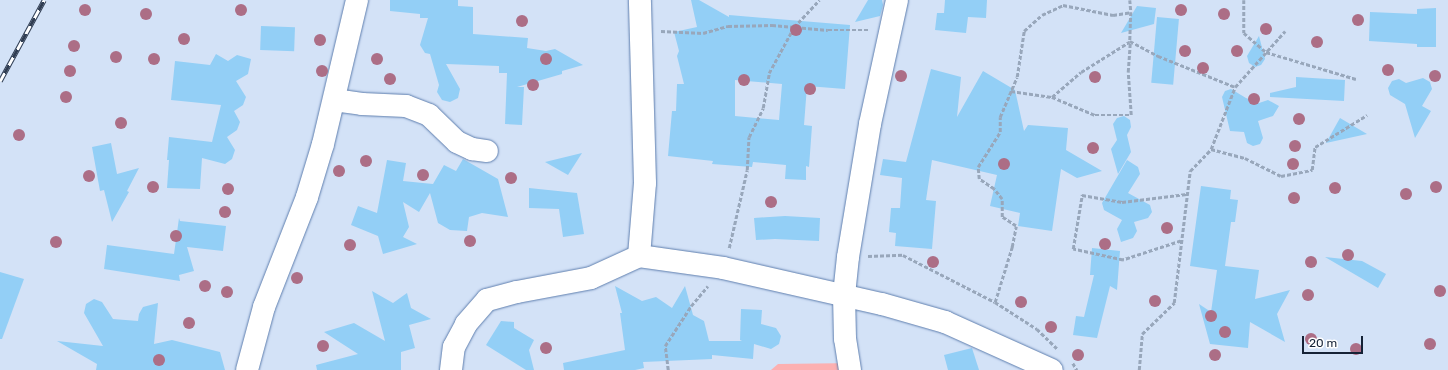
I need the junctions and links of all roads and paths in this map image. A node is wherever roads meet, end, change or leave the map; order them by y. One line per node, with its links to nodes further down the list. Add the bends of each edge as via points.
1 (357, 0): 18 (street)
2 (640, 0): 9 (street)
3 (819, 0): 8 (path)
4 (897, 0): 10 (street)
5 (1130, 0): 7 (path)
6 (1244, 0): 13 (path, via 1244,33)
7 (1131, 12): 12 (path); 16 (path, via 1113,15 1063,5 1042,15 1024,32 1017,77)
8 (794, 27): 9 (path, via 728,26 703,33); 10 (path); 26 (path, via 769,73 763,108 749,137 746,170)
9 (641, 29): 24 (street, via 645,183)
10 (892, 31): 25 (street, via 870,124)
11 (1285, 31): 13 (path)
12 (1130, 41): 15 (path, via 1158,56); 17 (path, via 1081,72); 17 (path, via 1128,72 1131,115 1095,115)
13 (1266, 52): 14 (path); 15 (path)
14 (1356, 79)
15 (1235, 87): 20 (path)
16 (1011, 90): 17 (path); 28 (path, via 1000,117 1000,132 978,167 980,179 994,189 1002,199 1002,217 1016,226)
17 (1052, 97)
18 (334, 100): 21 (street, via 406,106 429,115 457,142 472,149); 30 (street, via 308,197 264,307)
19 (1367, 115): 20 (path, via 1316,147 1312,170 1281,176 1245,158)
20 (1211, 149): 22 (path, via 1190,171)
21 (487, 151)
22 (1187, 194): 23 (path); 23 (path, via 1122,202 1082,195 1073,249 1123,260)
23 (1181, 241): 35 (path, via 1174,302 1142,334)
24 (639, 256): 26 (street); 31 (street, via 591,278 487,300 466,324 454,347)
25 (848, 257): 27 (street); 28 (path, via 903,255)
26 (723, 268): 27 (street); 32 (path, via 691,306 665,346)
27 (844, 295): 29 (street, via 945,322); 33 (street, via 845,339)
28 (995, 302): 29 (path, via 1038,329)
29 (1061, 360): 34 (path)
30 (247, 370)
31 (451, 370)
32 (668, 370)
33 (850, 370)
34 (1077, 370)
35 (1139, 370)

